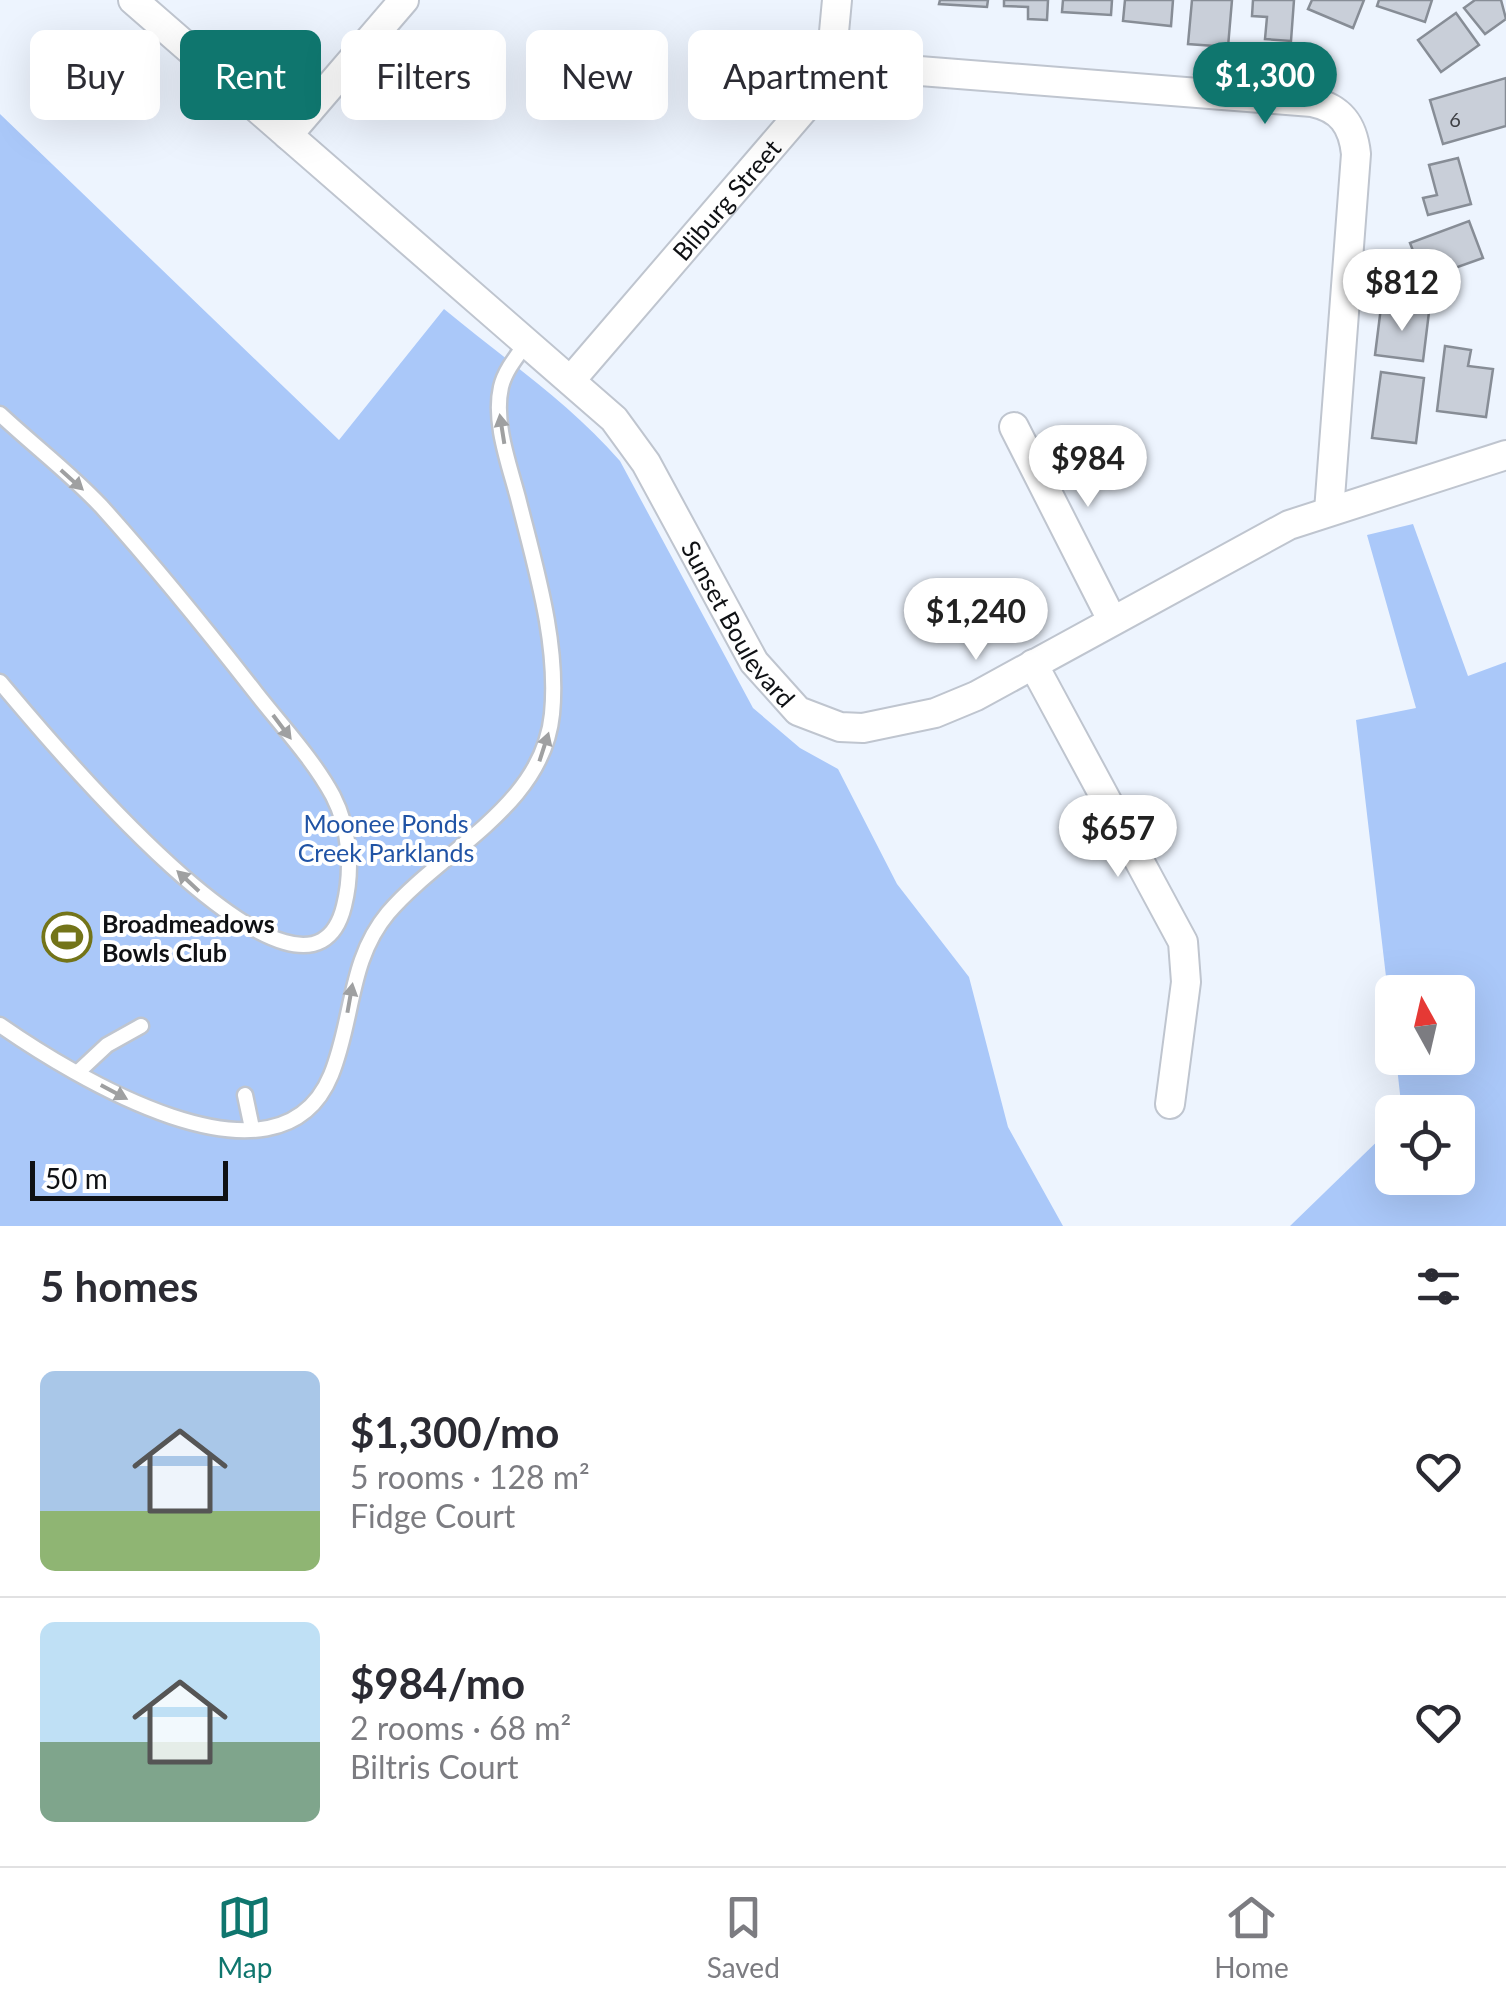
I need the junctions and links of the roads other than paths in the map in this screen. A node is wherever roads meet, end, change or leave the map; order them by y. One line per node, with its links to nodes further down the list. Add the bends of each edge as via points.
1 (133, 0): 7 (street, Sunset Boulevard)
2 (404, 0): 7 (street)
3 (837, 0): 4 (street, Bliburg Street)
4 (834, 30)
5 (923, 71): 13 (street, via 1312,102 1341,114 1356,154)
6 (794, 120): 9 (street, Bliburg Street)
7 (288, 136): 8 (street, Sunset Boulevard)
8 (528, 341): 9 (street, Sunset Boulevard); 22 (lane, one-way to 8, via 292,1118 322,1093 367,942 390,912 512,799 547,744 552,712 539,583 499,400)
9 (571, 380): 15 (street, Sunset Boulevard, via 632,441 754,662 798,712 840,728 895,724 976,696)
10 (0, 414): 16 (lane, one-way to 16, via 98,503 202,623 333,796 348,837 342,918 320,940 288,945 226,914)
11 (1014, 426): 14 (street)
12 (1506, 455): 13 (street, Sunset Boulevard)
13 (1330, 512): 14 (street, Sunset Boulevard, via 1290,525)
14 (1112, 620): 15 (street, Sunset Boulevard)
15 (1033, 664): 21 (street, via 1183,942 1186,982)
16 (0, 682)
17 (0, 1025): 19 (lane)
18 (141, 1026): 19 (lane, via 106,1045)
19 (77, 1073): 22 (lane, one-way to 22, via 177,1120 209,1129)
20 (245, 1095): 22 (lane)
21 (1170, 1104)
22 (252, 1128)

